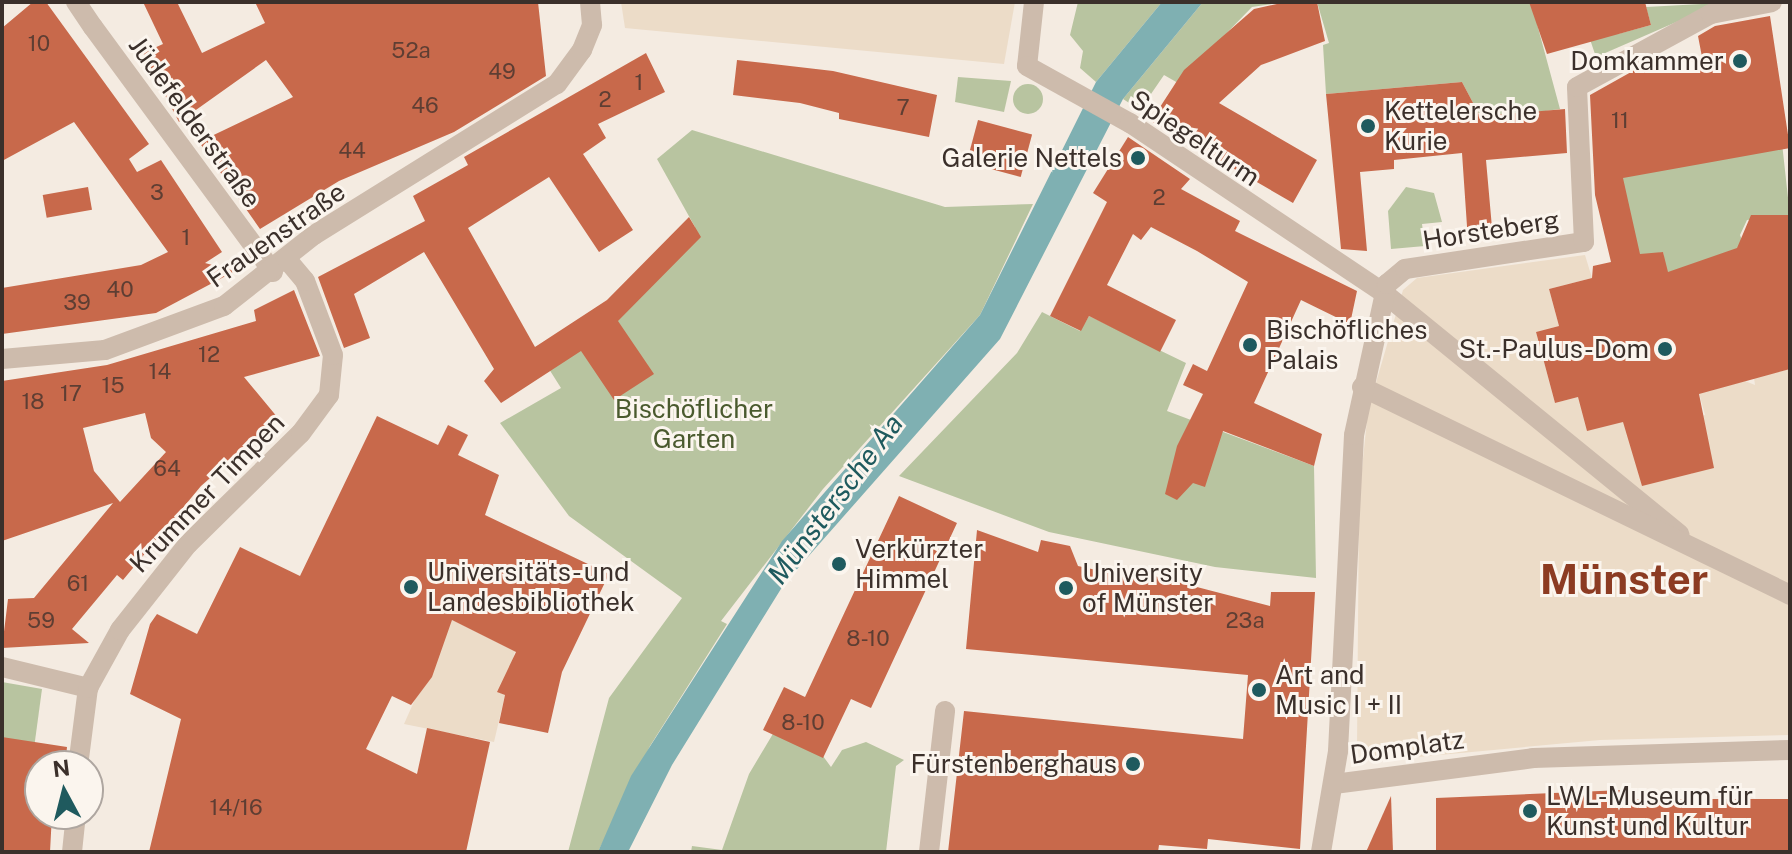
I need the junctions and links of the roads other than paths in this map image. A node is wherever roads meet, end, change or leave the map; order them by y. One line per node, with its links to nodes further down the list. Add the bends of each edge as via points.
1 (76, 2): 5 (street, Jüdefelderstraße)
2 (590, 2): 5 (street, Frauenstraße, via 592,25 582,50 557,84)
3 (1034, 2): 6 (street, Spiegelturm, via 1027,66 1123,119)
4 (1772, 2): 6 (street, Horsteberg, via 1711,14 1577,87 1584,242 1405,269)
5 (280, 265): 7 (street, Frauenstraße, via 224,306 159,334 105,350); 12 (street, Krummer Timpen, via 305,281 333,355 329,395 301,433 151,587)
6 (1385, 294): 8 (street, Domplatz); 9 (street)
7 (2, 359)
8 (1362, 387): 9 (street); 16 (street, Domplatz, via 1345,516)
9 (1704, 554): 10 (street)
10 (1790, 595)
11 (2, 667): 12 (street)
12 (88, 688): 14 (street, Krummer Timpen)
13 (945, 711): 19 (street)
14 (80, 750)
15 (1790, 750): 16 (street, Domplatz, via 1533,758)
16 (1334, 784): 20 (street)
17 (74, 830): 18 (street)
18 (72, 852)
19 (929, 852)
20 (1321, 852)

